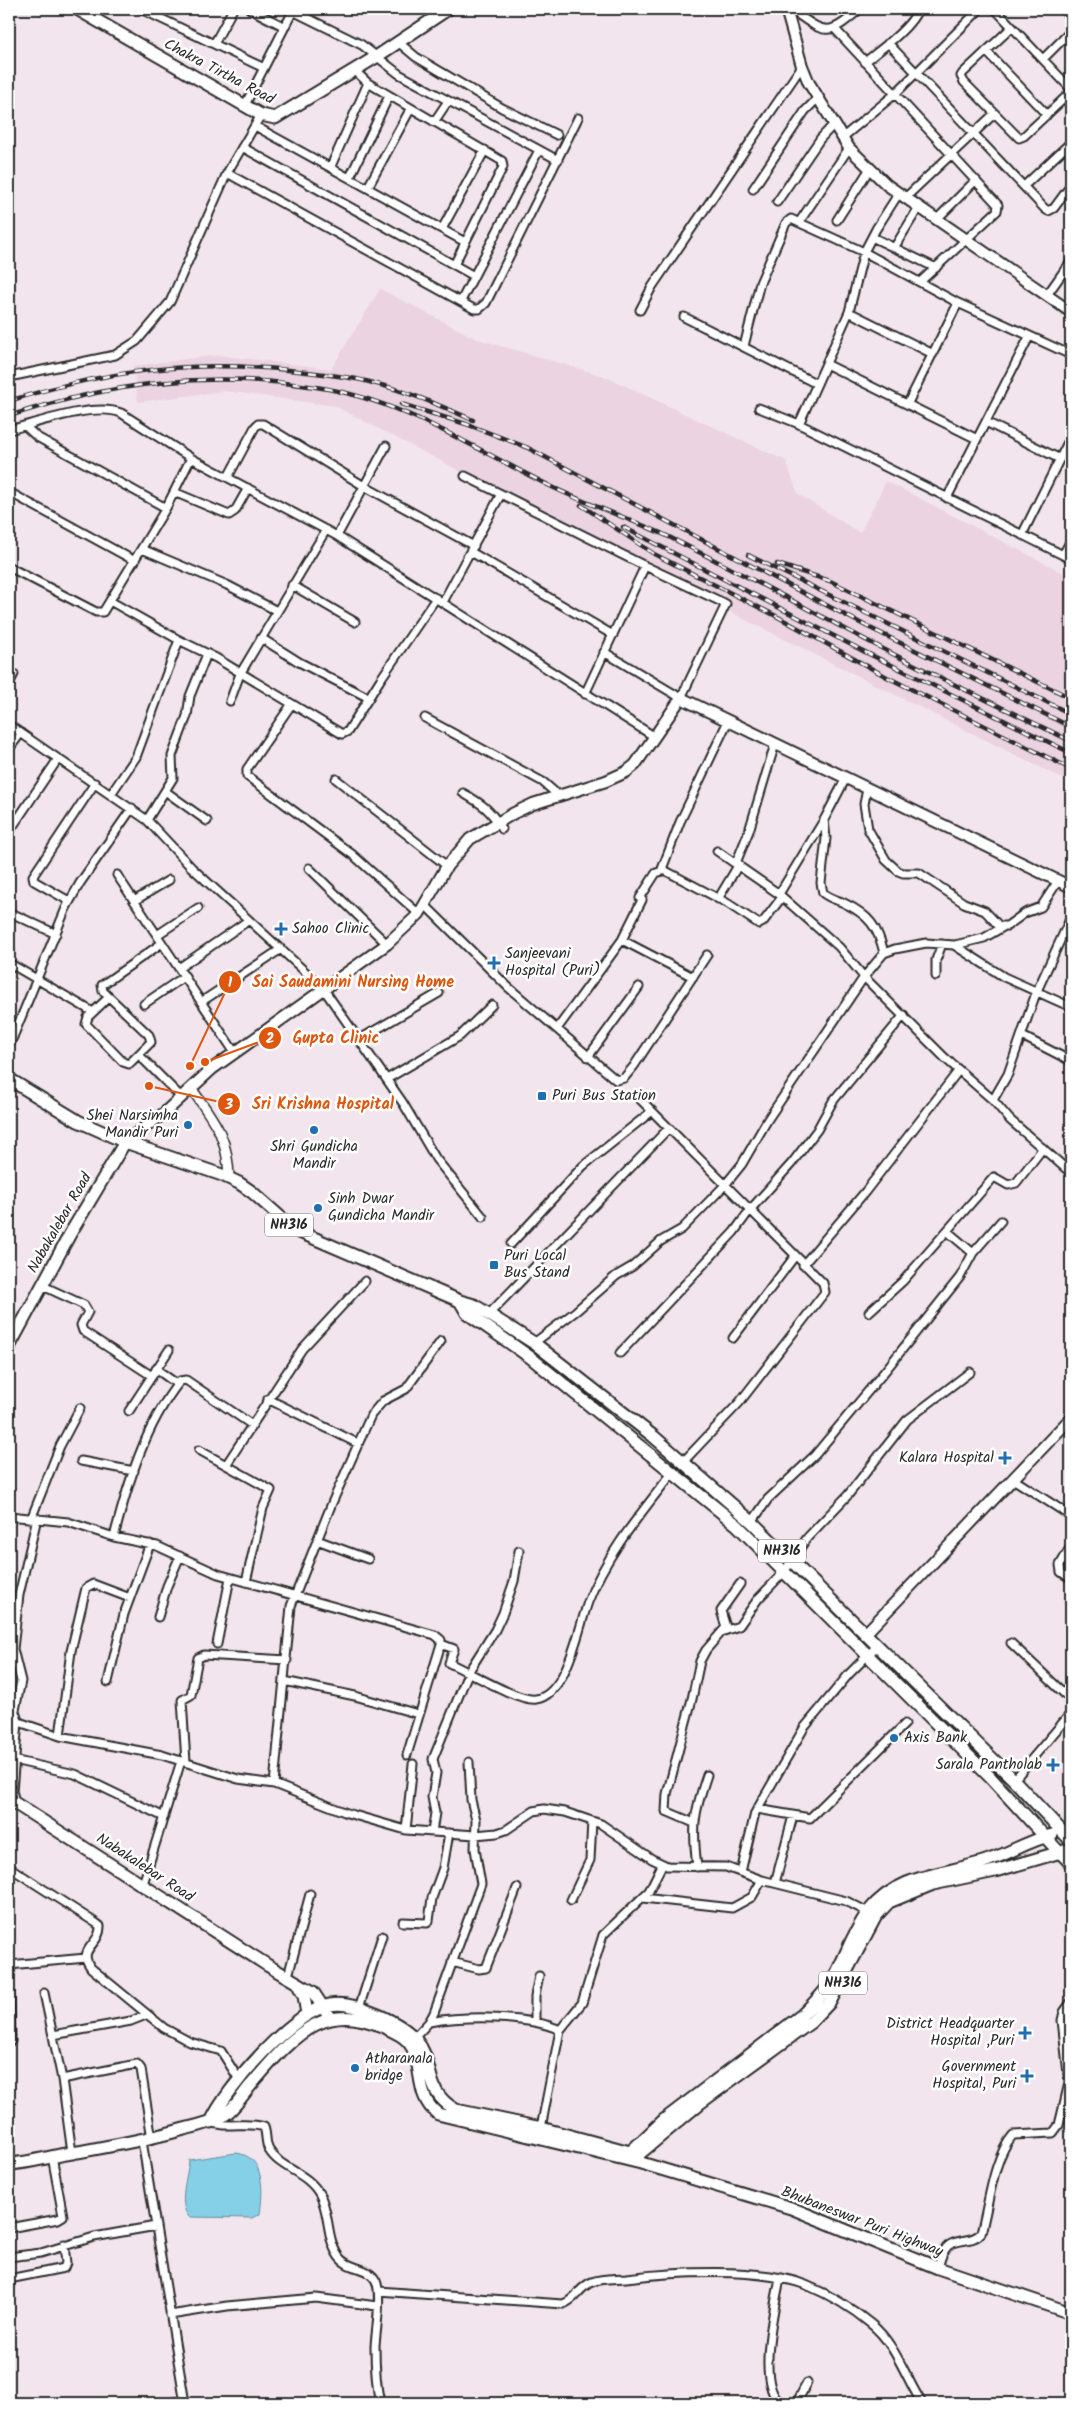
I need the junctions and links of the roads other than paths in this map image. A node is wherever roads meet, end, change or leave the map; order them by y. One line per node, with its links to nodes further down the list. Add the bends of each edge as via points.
1 (77, 9): 36 (main road, Chakra Tirtha Road)
2 (141, 9): 21 (street)
3 (233, 9): 21 (street)
4 (250, 9): 15 (street)
5 (448, 9): 19 (main road, Chakra Tirtha Road)
6 (786, 9): 26 (main road)
7 (790, 9): 17 (street, via 815,26)
8 (860, 9): 17 (street)
9 (918, 9): 20 (street)
10 (980, 9): 29 (street)
11 (996, 9): 16 (street)
12 (1063, 9): 14 (street)
13 (294, 10): 15 (street); 23 (street, via 362,45)
14 (1071, 18)
15 (285, 27): 27 (street)
16 (1012, 27): 22 (street); 24 (street)
17 (835, 29): 25 (street)
18 (1071, 31): 24 (street)
19 (398, 42): 23 (main road, Chakra Tirtha Road); 46 (street, via 411,54 486,99)
20 (888, 43): 25 (street); 29 (street)
21 (214, 44): 27 (street)
22 (986, 51): 38 (street, via 961,76); 40 (street)
23 (376, 57): 28 (main road, Chakra Tirtha Road); 35 (street)
24 (1043, 59): 31 (street)
25 (865, 62): 32 (street)
26 (802, 66): 34 (main road); 84 (street, via 652,287)
27 (264, 68): 36 (street)
28 (354, 70): 30 (street); 39 (main road, Chakra Tirtha Road, via 275,118)
29 (916, 73): 32 (street); 45 (street)
30 (368, 84): 33 (street); 55 (street)
31 (1071, 91): 40 (street)
32 (895, 94): 47 (street); 53 (street)
33 (389, 96): 37 (street); 58 (street)
34 (818, 98): 43 (main road); 63 (street, via 805,111)
35 (448, 101): 42 (street); 52 (street)
36 (245, 106): 39 (main road, Chakra Tirtha Road)
37 (410, 108): 42 (street); 62 (street)
38 (994, 114): 40 (street, via 1019,138); 45 (street)
39 (261, 115): 44 (street)
40 (1047, 115)
41 (578, 118): 54 (street)
42 (434, 122): 51 (street)
43 (834, 124): 47 (main road); 65 (street)
44 (255, 126): 49 (street); 55 (street)
45 (973, 133): 53 (street); 60 (street)
46 (557, 135)
47 (842, 138): 50 (main road)
48 (1071, 142): 60 (street)
49 (242, 146): 57 (street); 77 (street)
50 (849, 148): 56 (main road); 69 (street)
51 (485, 150): 70 (street); 73 (street, via 502,161 503,167)
52 (539, 150): 54 (street); 79 (street)
53 (951, 153): 59 (street); 64 (street)
54 (558, 160): 82 (street, via 486,303 474,309)
55 (330, 166): 58 (street)
56 (869, 170): 64 (main road); 68 (street)
57 (227, 173): 82 (street); 93 (street, via 170,302 137,341 115,354)
58 (350, 177): 62 (street)
59 (976, 180): 67 (street); 72 (street, via 999,208)
60 (1024, 186): 61 (street, via 1048,211)
61 (1071, 186)
62 (368, 187): 70 (street)
63 (753, 189)
64 (902, 195): 66 (main road); 71 (street)
65 (777, 202)
66 (919, 207): 67 (main road); 74 (street)
67 (937, 219): 72 (main road)
68 (837, 220)
69 (800, 221): 75 (street); 89 (street, via 791,219 786,223 760,284)
70 (442, 230): 73 (street)
71 (872, 237): 74 (street); 75 (street)
72 (965, 240): 78 (street); 81 (main road)
73 (465, 242): 77 (street)
74 (894, 248): 78 (street)
75 (864, 252): 80 (street); 85 (street)
76 (1071, 261): 81 (street)
77 (454, 265): 79 (street)
78 (936, 268): 80 (street)
79 (474, 276): 82 (street)
80 (920, 282): 83 (street)
81 (1047, 295): 86 (main road)
82 (460, 301)
83 (958, 303): 88 (street); 90 (street)
84 (640, 310)
85 (849, 312): 90 (street); 92 (street)
86 (1071, 312)
87 (684, 317): 89 (street)
88 (1029, 337): 91 (street); 97 (street)
89 (744, 346): 94 (street)
90 (932, 354): 95 (street)
91 (1071, 355)
92 (826, 364): 94 (street); 95 (street)
93 (9, 377)
94 (817, 384): 98 (street)
95 (908, 403): 102 (street)
96 (759, 408): 98 (street)
97 (986, 422): 102 (street); 105 (street)
98 (799, 424): 113 (street)
99 (25, 426): 100 (street); 104 (street, via 90,410 112,410); 114 (street, via 37,436)
100 (9, 430)
101 (1071, 436): 105 (street)
102 (977, 440): 113 (street)
103 (386, 446): 108 (street)
104 (191, 458): 107 (street); 111 (street)
105 (1060, 459): 116 (street)
106 (465, 476): 112 (street)
107 (228, 477): 108 (street, via 255,427 263,424); 109 (street)
108 (364, 486): 117 (street); 120 (street)
109 (248, 488): 111 (street, via 235,511 229,515); 115 (street)
110 (9, 492): 123 (street)
111 (174, 492): 114 (street)
112 (501, 494): 120 (street); 125 (street)
113 (947, 498): 116 (street)
114 (166, 508): 119 (street)
115 (326, 530): 117 (street); 126 (street)
116 (1022, 535): 121 (street)
117 (337, 536): 127 (street)
118 (1071, 540): 121 (street)
119 (142, 549): 123 (street); 129 (street)
120 (472, 549): 127 (street); 131 (street)
121 (1063, 555): 122 (street)
122 (1071, 559)
123 (135, 561): 128 (street)
124 (9, 566): 128 (street, via 96,612 103,612)
125 (646, 566): 131 (street); 141 (street, via 726,604)
126 (292, 585): 129 (street); 130 (street)
127 (440, 600): 139 (street); 140 (street)
128 (110, 601): 133 (street)
129 (277, 610): 132 (street)
130 (356, 622)
131 (613, 635): 134 (street)
132 (261, 638): 137 (street); 140 (street, via 299,662)
133 (179, 640): 135 (street); 158 (street, via 136,758)
134 (604, 652): 139 (street); 141 (street)
135 (207, 654): 137 (street); 156 (street, via 172,756 173,778)
136 (14, 674): 138 (street)
137 (240, 674): 142 (street); 143 (street)
138 (9, 684)
139 (585, 694): 148 (street)
140 (369, 698): 143 (street, via 348,731 342,734)
141 (681, 698): 145 (main road); 148 (main road)
142 (230, 701)
143 (291, 705): 182 (street, via 247,769 247,776 353,855)
144 (425, 718): 159 (street, via 543,782)
145 (728, 721): 149 (main road); 170 (street, via 680,822 661,866)
146 (9, 725): 147 (street)
147 (21, 733): 150 (street); 151 (street)
148 (654, 737): 159 (main road, via 636,765 626,772)
149 (775, 744): 152 (main road); 167 (street)
150 (9, 749)
151 (58, 759): 154 (street); 165 (street)
152 (846, 778): 155 (main road); 162 (street)
153 (336, 779): 168 (street)
154 (95, 783): 158 (street); 177 (street, via 33,876 34,881)
155 (867, 789): 173 (main road); 185 (street, via 864,804 868,829 886,860 903,873 919,873 964,903 985,911)
156 (165, 790): 161 (street); 163 (street)
157 (463, 793): 164 (street, via 486,806)
158 (110, 794): 160 (street)
159 (559, 796): 164 (main road, via 533,804)
160 (132, 808): 161 (street); 177 (street)
161 (147, 820): 184 (street, via 191,867)
162 (824, 820): 175 (street); 194 (street, via 823,893 872,922 880,936)
163 (207, 821)
164 (500, 825): 168 (main road, via 470,839)
165 (9, 832)
166 (717, 851): 167 (street)
167 (738, 863): 175 (street); 176 (street)
168 (447, 866): 179 (main road)
169 (309, 868): 190 (street)
170 (663, 871): 176 (street); 188 (street, via 656,873)
171 (117, 875): 178 (street)
172 (169, 880): 178 (street)
173 (1058, 880): 174 (main road); 185 (street, via 1041,907)
174 (1071, 887)
175 (781, 896): 176 (street, via 759,924); 201 (street, via 839,947)
176 (718, 898)
177 (70, 901): 186 (street)
178 (134, 901): 187 (street)
179 (424, 904): 182 (main road); 214 (street)
180 (198, 908): 187 (street)
181 (9, 912): 186 (street)
182 (418, 914): 190 (main road)
183 (1071, 917): 206 (street)
184 (249, 920): 193 (street); 197 (street)
185 (1003, 927): 192 (street, via 984,938)
186 (56, 934): 202 (street)
187 (158, 935): 189 (street)
188 (622, 940): 199 (street); 214 (street)
189 (162, 943): 197 (street); 207 (street, via 102,984)
190 (387, 944): 204 (main road)
191 (942, 944): 192 (street); 194 (street, via 907,946); 200 (street, via 936,960)
192 (954, 945): 206 (street)
193 (281, 949): 204 (street); 208 (street)
194 (884, 954): 201 (street)
195 (706, 955): 199 (street)
196 (9, 963): 202 (street)
197 (179, 968): 198 (street)
198 (185, 976): 208 (street); 209 (street)
199 (692, 976): 220 (street, via 624,1078 616,1080)
200 (936, 976)
201 (864, 977): 213 (street); 235 (street)
202 (37, 979): 212 (street); 217 (street)
203 (639, 987): 220 (street)
204 (323, 988): 216 (street); 218 (main road)
205 (440, 993): 216 (street)
206 (1036, 993): 211 (street); 215 (street)
207 (109, 997): 212 (street); 219 (street, via 151,1038)
208 (202, 1002): 218 (street)
209 (144, 1004)
210 (492, 1006): 224 (street, via 460,1036)
211 (1071, 1007)
212 (93, 1012): 219 (street, via 86,1020 88,1027 123,1062 129,1064)
213 (904, 1015): 222 (street); 236 (street, via 833,1101 817,1130 792,1163)
214 (556, 1029): 220 (street)
215 (1022, 1036): 221 (street); 228 (street, via 1008,1074)
216 (360, 1039): 224 (street)
217 (9, 1047)
218 (235, 1053): 225 (main road)
219 (139, 1055): 226 (street)
220 (588, 1057)
221 (1071, 1062)
222 (958, 1070): 228 (street); 243 (street, via 865,1192)
223 (9, 1079): 231 (main road, NH316, via 78,1121)
224 (387, 1079): 237 (street, via 436,1159)
225 (191, 1088): 226 (main road); 234 (street, via 222,1135 229,1157)
226 (181, 1097): 231 (main road)
227 (638, 1097): 229 (street)
228 (993, 1100): 232 (street, via 1010,1120)
229 (651, 1112): 230 (street); 240 (street, via 583,1166)
230 (668, 1129): 235 (street); 248 (street)
231 (126, 1142): 234 (main road, NH316); 245 (main road, Nabakalebar Road)
232 (1043, 1148): 233 (street); 239 (street, via 1016,1183 1008,1185 994,1177)
233 (1071, 1172)
234 (229, 1178): 246 (main road, NH316, via 252,1192 294,1230)
235 (725, 1185): 236 (street); 251 (street, via 682,1229 661,1241)
236 (750, 1210): 242 (street); 254 (street, via 734,1232)
237 (483, 1217)
238 (1001, 1221): 241 (street)
239 (947, 1231): 241 (street); 247 (street, via 903,1281)
240 (511, 1244)
241 (973, 1252): 274 (street, via 960,1277 885,1371 814,1455 768,1499)
242 (795, 1256): 243 (street); 249 (street)
243 (803, 1265): 266 (street, via 823,1284 824,1292 739,1403)
244 (365, 1281): 258 (street, via 302,1348)
245 (42, 1285): 252 (main road, Nabakalebar Road); 255 (street, via 84,1305 88,1312 81,1325 83,1331)
246 (460, 1301): 248 (main road, NH316); 269 (main road, NH316, via 467,1313 530,1357)
247 (869, 1312)
248 (489, 1314): 251 (main road, NH316)
249 (733, 1338)
250 (441, 1341): 263 (street, via 406,1389 377,1407)
251 (534, 1343): 266 (main road, NH316)
252 (9, 1348)
253 (169, 1350): 255 (street)
254 (620, 1353)
255 (154, 1372): 257 (street); 260 (street)
256 (970, 1372): 282 (street, via 907,1420 848,1496)
257 (177, 1384): 262 (street, via 186,1380); 268 (street, via 152,1426)
258 (268, 1399): 262 (street); 263 (street)
259 (80, 1408): 273 (street, via 60,1446)
260 (129, 1411)
261 (1071, 1418): 270 (main road)
262 (252, 1425): 267 (street)
263 (357, 1443): 276 (street)
264 (199, 1450): 267 (street)
265 (81, 1462): 268 (street)
266 (683, 1462): 274 (main road, NH316)
267 (226, 1464): 286 (street, via 271,1490 263,1508)
268 (134, 1471): 275 (street)
269 (674, 1472): 283 (main road, NH316, via 737,1525); 299 (street, via 646,1505 602,1572 559,1683 542,1698 534,1700 503,1690)
270 (1013, 1479): 272 (street); 292 (main road)
271 (9, 1516): 273 (street)
272 (1071, 1516)
273 (34, 1519): 275 (street, via 68,1522); 305 (street, via 19,1595 13,1649 21,1681)
274 (752, 1522): 282 (main road, NH316)
275 (114, 1536): 277 (street)
276 (317, 1540): 281 (street); 288 (street)
277 (150, 1544): 280 (street); 289 (street)
278 (1071, 1546): 285 (street, via 1060,1566 1061,1572)
279 (519, 1551): 299 (street, via 504,1613)
280 (180, 1556): 284 (street); 290 (street)
281 (368, 1559)
282 (790, 1560): 283 (street); 292 (main road, NH316)
283 (784, 1572): 291 (street, via 758,1599 740,1626); 297 (main road, NH316)
284 (230, 1578): 286 (street); 294 (street)
285 (1071, 1580)
286 (246, 1582): 288 (street)
287 (740, 1584): 291 (street, via 721,1611 726,1624)
288 (295, 1596): 295 (street, via 435,1635); 298 (street)
289 (130, 1598): 301 (street); 309 (street, via 93,1584 86,1588 71,1651)
290 (158, 1617)
291 (724, 1631): 322 (street, via 700,1661 667,1794 666,1811)
292 (865, 1634): 296 (main road, NH316)
293 (1011, 1643): 302 (street)
294 (217, 1644)
295 (441, 1644): 299 (street, via 454,1649 449,1663); 304 (street)
296 (878, 1646): 297 (street); 316 (main road, NH316)
297 (868, 1656): 318 (street, via 804,1728); 328 (main road, NH316)
298 (286, 1660): 300 (street); 312 (street, via 204,1655 198,1658 191,1695 182,1700)
299 (469, 1671): 324 (street, via 433,1759 436,1773)
300 (284, 1681): 304 (street); 317 (street)
301 (108, 1682)
302 (1071, 1700)
303 (1071, 1713): 306 (street)
304 (418, 1714): 310 (street)
305 (13, 1716): 309 (street); 311 (main road, Nabakalebar Road)
306 (1065, 1721): 308 (street); 316 (street)
307 (905, 1724): 319 (street, via 813,1816)
308 (1071, 1728)
309 (60, 1736): 312 (street)
310 (406, 1754)
311 (13, 1760): 320 (street, via 75,1774); 338 (main road, Nabakalebar Road, via 10,1791 13,1802)
312 (183, 1761): 317 (street, via 238,1779); 320 (street)
313 (469, 1762): 326 (street)
314 (413, 1764): 323 (street)
315 (707, 1774): 322 (street)
316 (1014, 1780): 327 (main road, NH316)
317 (274, 1784): 323 (street, via 347,1813)
318 (757, 1809): 319 (street); 335 (street)
319 (793, 1816): 337 (street)
320 (164, 1817): 338 (street)
321 (592, 1821): 326 (street, via 544,1809 524,1816 502,1832); 332 (street); 342 (street, via 590,1860)
322 (694, 1823): 334 (street)
323 (406, 1830): 324 (street)
324 (432, 1832): 325 (street)
325 (449, 1833): 326 (street); 344 (street, via 444,1868 432,1898 429,1921)
326 (475, 1835): 348 (street, via 481,1884)
327 (1069, 1835): 328 (main road)
328 (1046, 1837): 330 (main road, NH316); 343 (main road, NH316, via 987,1861 896,1886)
329 (1071, 1849): 330 (main road, NH316)
330 (1059, 1852): 331 (main road); 347 (main road, NH316, via 933,1884 895,1899 876,1916)
331 (1071, 1864)
332 (662, 1865): 334 (street); 341 (street)
333 (9, 1867): 346 (street, via 100,1926 99,1936 86,1952)
334 (697, 1867): 335 (street, via 726,1867)
335 (742, 1872): 336 (street)
336 (762, 1880): 337 (street); 341 (street, via 752,1897 732,1908)
337 (774, 1883): 343 (street, via 846,1901)
338 (143, 1884): 351 (main road, Nabakalebar Road)
339 (517, 1888): 348 (street, via 486,1968)
340 (310, 1894): 351 (street)
341 (643, 1898): 361 (street, via 602,1935 582,2003)
342 (571, 1900)
343 (868, 1912): 347 (main road, NH316)
344 (403, 1922)
345 (382, 1936): 355 (street)
346 (86, 1958): 349 (street); 357 (street, via 91,1968)
347 (847, 1961): 375 (main road, NH316, via 802,2015 664,2120)
348 (452, 1962): 359 (street)
349 (9, 1965): 365 (street)
350 (539, 1976): 360 (street)
351 (291, 1978): 354 (main road, Nabakalebar Road, via 313,1992); 356 (main road, via 304,1996)
352 (44, 1993): 363 (street)
353 (1071, 2002): 381 (street, via 1062,2020 1069,2083 1059,2125 1053,2133 1018,2133 1008,2140 981,2233 950,2245 943,2253)
354 (324, 2007): 355 (main road, via 336,2004); 356 (main road); 358 (main road, Nabakalebar Road)
355 (358, 2008): 364 (main road, via 404,2028)
356 (307, 2014): 362 (main road)
357 (146, 2015): 363 (street, via 132,2021); 367 (street, via 177,2036 221,2051)
358 (330, 2018): 362 (main road); 369 (main road, via 359,2018 406,2040 416,2058 424,2100 430,2108)
359 (429, 2022): 360 (street, via 456,2018); 364 (street)
360 (535, 2022): 361 (street)
361 (560, 2030): 371 (street)
362 (294, 2032): 366 (main road)
363 (53, 2035): 368 (street)
364 (414, 2038): 369 (main road, via 425,2056)
365 (11, 2041)
366 (265, 2060): 367 (main road); 370 (main road, via 226,2115)
367 (238, 2078): 370 (main road)
368 (62, 2079): 372 (street, via 137,2064 141,2069); 373 (street)
369 (442, 2109): 371 (main road); 375 (main road)
370 (211, 2122): 372 (main road); 384 (street, via 219,2126 237,2123 264,2127 273,2155 306,2177 320,2194 340,2258 372,2275)
371 (541, 2128): 375 (main road)
372 (147, 2140): 373 (main road); 377 (street)
373 (72, 2153): 374 (main road)
374 (52, 2156): 376 (main road); 378 (street, via 63,2216)
375 (633, 2158): 381 (main road, Bhubaneswar Puri Highway, via 791,2208)
376 (9, 2164)
377 (156, 2226): 379 (street); 387 (street)
378 (9, 2228)
379 (64, 2246): 380 (street); 383 (street, via 64,2268)
380 (9, 2257)
381 (938, 2268): 386 (main road, Bhubaneswar Puri Highway)
382 (780, 2278): 384 (street, via 665,2273 601,2280 586,2285 575,2299 563,2304); 392 (street, via 771,2329 769,2378 772,2394); 394 (street, via 826,2295 871,2324 885,2337)
383 (9, 2280)
384 (378, 2291): 385 (street)
385 (377, 2306): 387 (street, via 316,2298); 391 (street, via 375,2348)
386 (1071, 2313)
387 (170, 2315): 389 (street)
388 (807, 2383): 393 (street)
389 (184, 2402): 390 (street)
390 (170, 2403)
391 (380, 2403)
392 (781, 2403)
393 (793, 2403)
394 (922, 2403)

